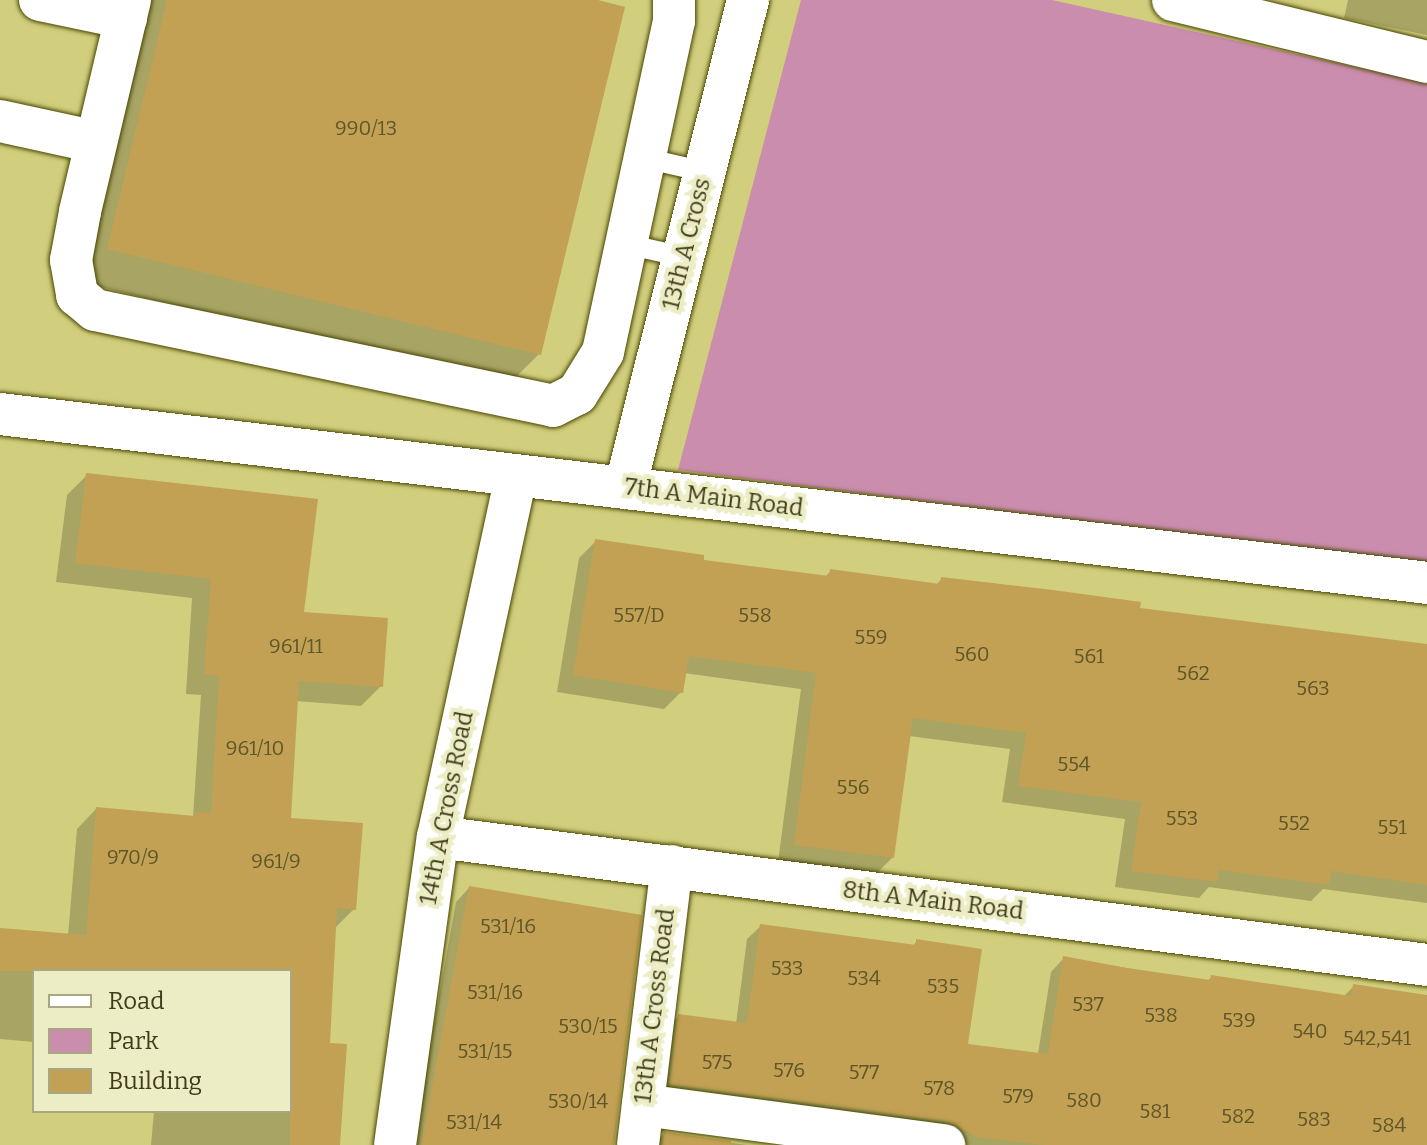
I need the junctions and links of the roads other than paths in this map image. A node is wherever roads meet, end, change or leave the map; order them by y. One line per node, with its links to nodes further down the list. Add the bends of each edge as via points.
1 (40, 0): 5 (street)
2 (674, 0): 9 (street)
3 (748, 0): 10 (street, 13th A Cross)
4 (1173, 0): 6 (street)
5 (128, 9): 8 (street)
6 (1427, 62)
7 (0, 121): 8 (street)
8 (96, 142): 11 (street, via 71,260 77,295 95,310 553,406 577,394 603,352)
9 (644, 158): 10 (lane); 11 (street)
10 (705, 172): 12 (street, 13th A Cross)
11 (626, 244): 12 (lane)
12 (683, 257): 15 (street, 13th A Cross)
13 (0, 414): 14 (street, 7th A Main Road)
14 (516, 475): 15 (street, 7th A Main Road); 17 (street, 14th A Cross Road)
15 (625, 488): 16 (street, 7th A Main Road)
16 (1427, 583)
17 (438, 837): 18 (street, 8th A Main Road); 21 (street, 14th A Cross Road)
18 (672, 866): 19 (street, 8th A Main Road); 20 (street, 13th A Cross Road)
19 (1427, 965)
20 (640, 1125): 22 (street)
21 (395, 1145)
22 (944, 1145)

